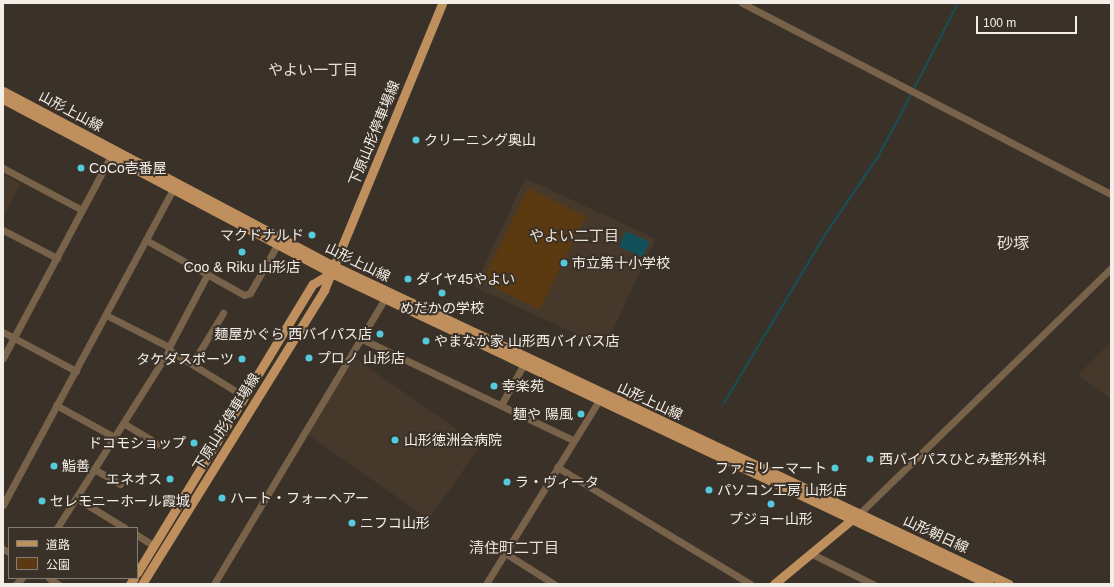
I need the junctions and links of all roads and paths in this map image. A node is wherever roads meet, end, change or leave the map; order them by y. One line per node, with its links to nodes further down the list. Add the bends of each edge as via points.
1 (442, 3): 15 (main road, 下原山形停車場線)
2 (742, 3): 8 (street)
3 (3, 91): 15 (main road, 山形上山線)
4 (3, 99): 5 (main road, 山形上山線)
5 (111, 156): 7 (main road, 山形上山線); 9 (street)
6 (3, 168): 9 (street)
7 (173, 189): 11 (street); 12 (main road, 山形上山線)
8 (1111, 194)
9 (82, 210): 13 (street)
10 (3, 230): 13 (street)
11 (146, 240): 16 (street); 19 (street)
12 (277, 245): 15 (main road, 山形上山線); 16 (street, via 250,293 244,295)
13 (57, 258): 21 (street)
14 (1111, 268): 41 (street)
15 (332, 269): 17 (main road, 山形上山線); 28 (main road, 下原山形停車場線, via 313,284); 41 (main road, 山形上山線); 51 (main road, 下原山形停車場線, via 324,290)
16 (207, 275): 23 (street)
17 (385, 298): 22 (street); 26 (main road, 山形上山線)
18 (223, 313): 25 (street)
19 (106, 315): 23 (street); 27 (street)
20 (3, 332): 21 (street)
21 (14, 337): 24 (street); 27 (street)
22 (362, 339): 31 (street); 52 (street)
23 (169, 348): 25 (street); 32 (street)
24 (3, 358)
25 (192, 364): 28 (street)
26 (524, 364): 29 (main road, 山形上山線); 31 (street)
27 (76, 371): 30 (street)
28 (245, 397): 45 (main road, 下原山形停車場線)
29 (599, 400): 34 (street); 41 (main road, 山形上山線)
30 (56, 405): 33 (street); 40 (street)
31 (501, 405): 34 (street)
32 (123, 423): 33 (street); 35 (street)
33 (114, 437): 37 (street)
34 (573, 440): 36 (street)
35 (160, 445)
36 (557, 467): 46 (street); 55 (street)
37 (94, 469): 38 (street); 39 (street)
38 (120, 484)
39 (76, 498): 42 (street); 43 (street)
40 (3, 504)
41 (855, 517): 47 (main road); 49 (main road, 山形朝日線)
42 (58, 527)
43 (123, 527)
44 (138, 536): 45 (street)
45 (154, 546): 48 (main road, 下原山形停車場線)
46 (505, 553): 53 (street); 54 (street)
47 (812, 554): 50 (street); 56 (main road)
48 (138, 571)
49 (976, 577): 58 (main road, 山形朝日線); 59 (main road, 山形朝日線)
50 (857, 581): 57 (street)
51 (142, 584)
52 (214, 584)
53 (486, 584)
54 (554, 584)
55 (750, 584)
56 (774, 584)
57 (873, 584)
58 (989, 584)
59 (1010, 584)

